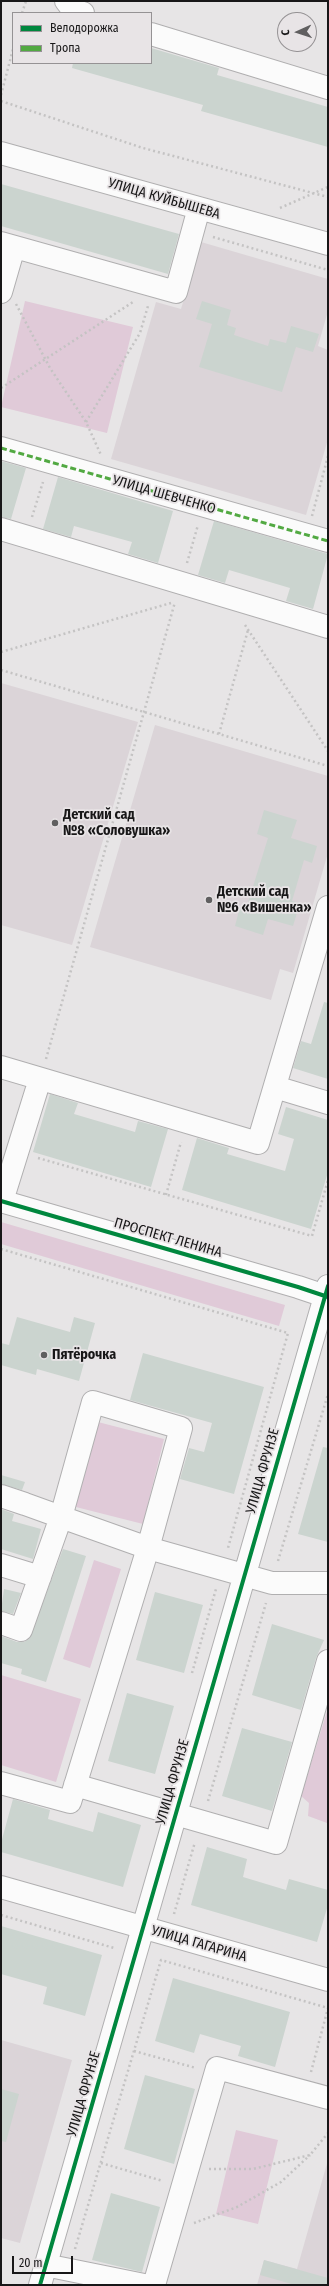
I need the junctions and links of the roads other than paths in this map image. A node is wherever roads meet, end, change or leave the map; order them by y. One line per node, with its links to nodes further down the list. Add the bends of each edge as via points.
1 (66, 1): 2 (street, via 73,10)
2 (80, 12)
3 (152, 34): 4 (street)
4 (328, 88)
5 (1, 153): 6 (street, УЛИЦА КУЙБЫШЕВА)
6 (199, 208): 7 (street, УЛИЦА КУЙБЫШЕВА); 8 (street, via 176,292)
7 (328, 244)
8 (7, 245): 9 (street)
9 (3, 287)
10 (1, 448): 12 (street, УЛИЦА ШЕВЧЕНКО)
11 (1, 530): 13 (street, via 178,592 226,596)
12 (328, 541)
13 (328, 627)
14 (328, 907): 17 (street)
15 (1, 1067): 16 (street)
16 (40, 1078): 17 (street, via 258,1144); 19 (street)
17 (275, 1087): 18 (street)
18 (328, 1102)
19 (2, 1201): 20 (street, ПРОСПЕКТ ЛЕНИНА, via 298,1287)
20 (327, 1293): 26 (street, УЛИЦА ФРУНЗЕ)
21 (1, 1496): 22 (street)
22 (61, 1517): 23 (street); 23 (street, via 93,1402 181,1428); 25 (street)
23 (148, 1548): 26 (street); 31 (street)
24 (1, 1565): 25 (street)
25 (40, 1577): 28 (street, via 21,1630)
26 (244, 1577): 27 (street, via 272,1583); 32 (street, УЛИЦА ФРУНЗЕ)
27 (328, 1582)
28 (1, 1623)
29 (328, 1661): 32 (street, via 276,1843)
30 (1, 1783): 31 (street, via 70,1802)
31 (75, 1785): 32 (street)
32 (176, 1814): 34 (street, УЛИЦА ФРУНЗЕ)
33 (1, 1887): 34 (street, УЛИЦА ГАГАРИНА)
34 (143, 1928): 35 (street, УЛИЦА ГАГАРИНА); 37 (street, УЛИЦА ФРУНЗЕ)
35 (328, 1980)
36 (328, 2098): 39 (street, via 217,2068)
37 (43, 2275): 38 (street, via 69,2270)
38 (144, 2285)
39 (154, 2285)

